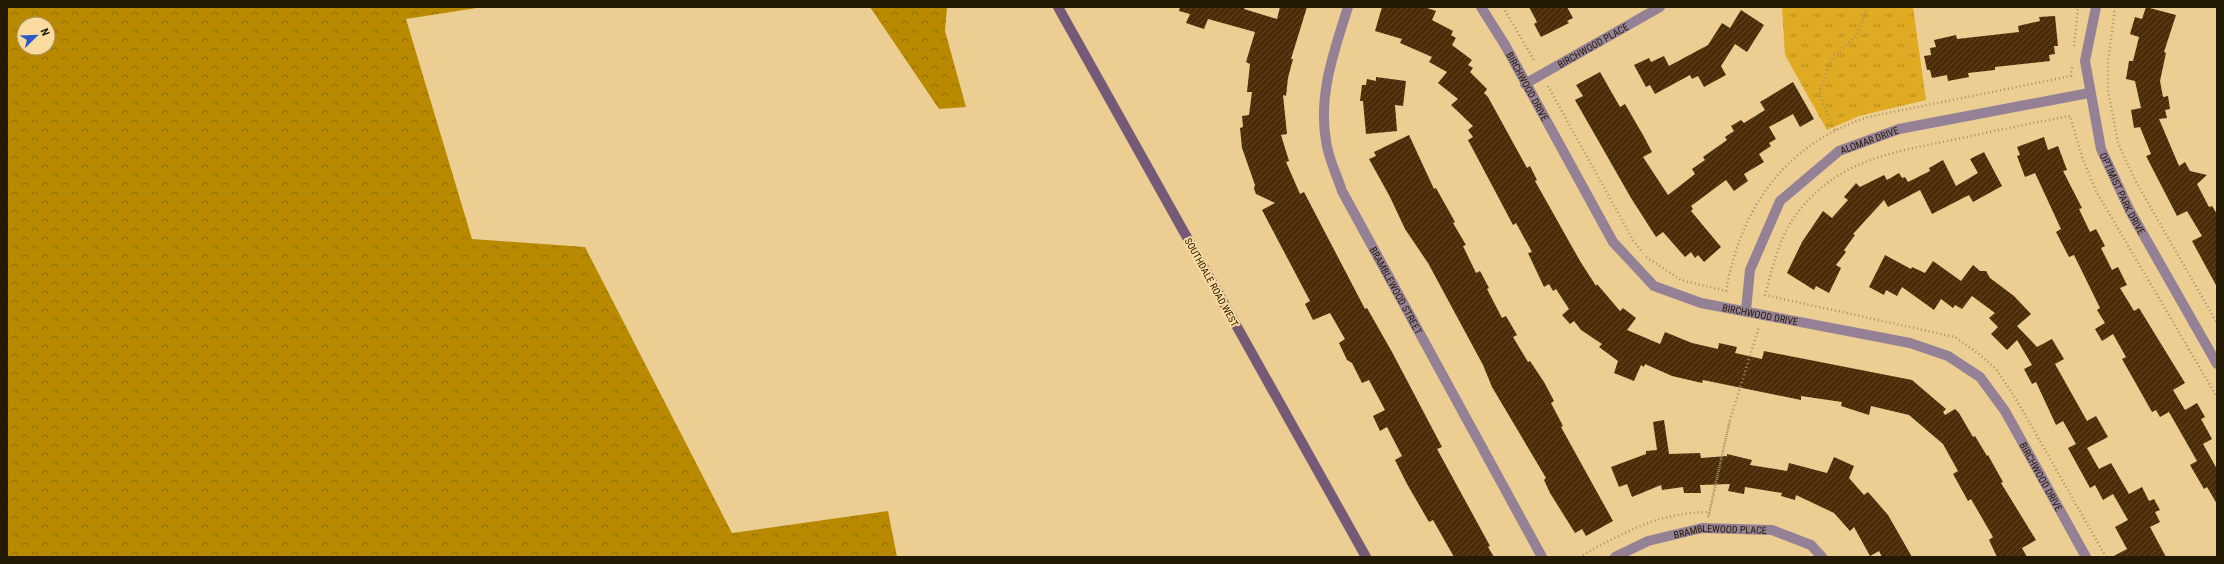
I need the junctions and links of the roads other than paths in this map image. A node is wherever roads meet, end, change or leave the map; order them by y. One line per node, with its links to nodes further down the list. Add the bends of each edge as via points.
1 (1058, 7): 10 (main road, SOUTHDALE ROAD WEST)
2 (1348, 7): 11 (street, BRAMBLEWOOD STREET, via 1330,64 1322,104 1326,142 1342,191)
3 (1481, 7): 6 (street, BIRCHWOOD DRIVE)
4 (1660, 7): 6 (street, BIRCHWOOD PLACE)
5 (2096, 7): 7 (street, OPTIMIST PARK DRIVE, via 2084,61)
6 (1525, 84): 8 (street, BIRCHWOOD DRIVE, via 1613,242 1654,286 1701,303)
7 (2089, 94): 8 (street, ALOMAR DRIVE, via 1899,129 1839,151 1780,201 1750,270); 9 (street, OPTIMIST PARK DRIVE, via 2101,149 2130,212)
8 (1746, 310): 14 (street, BIRCHWOOD DRIVE, via 1910,343 1948,356 1980,377 2005,411)
9 (2217, 364)
10 (1366, 557)
11 (1542, 557)
12 (1615, 557): 13 (street, BRAMBLEWOOD PLACE, via 1648,541 1702,528 1772,530 1811,545)
13 (1822, 557)
14 (2086, 557)

